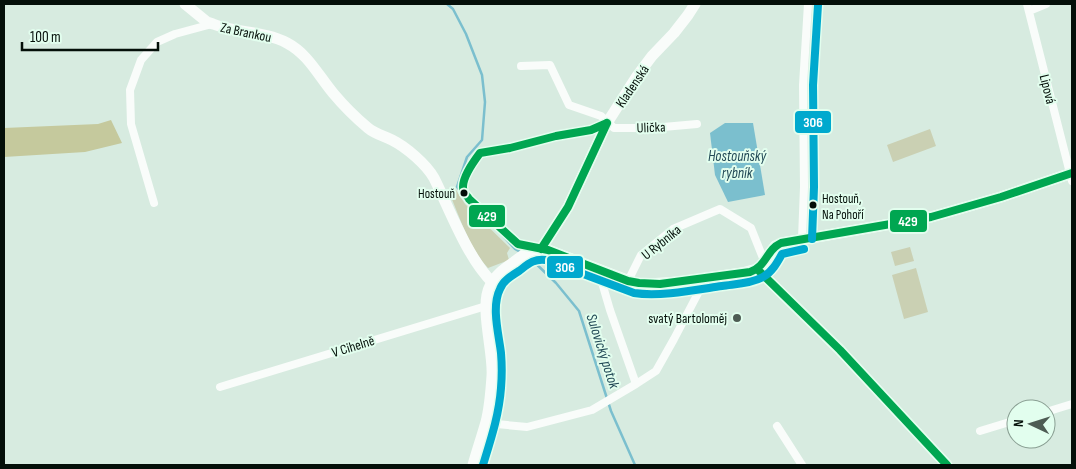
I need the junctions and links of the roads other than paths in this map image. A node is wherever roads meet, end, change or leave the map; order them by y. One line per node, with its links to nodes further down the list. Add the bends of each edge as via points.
1 (185, 4): 6 (street, Za Brankou)
2 (694, 4): 8 (street, Kladenská, via 679,27 637,76)
3 (808, 4): 12 (street, via 803,85)
4 (1046, 4): 5 (street)
5 (1028, 8): 10 (street, Lipová)
6 (213, 24): 11 (street, via 157,42 140,60 130,90 131,124); 18 (street, Za Brankou, via 273,37 294,47 307,58 334,94 366,127 395,142 427,169 471,253)
7 (521, 66): 8 (street, via 550,65 569,105 601,116)
8 (607, 123): 9 (street, Ulička, via 614,128); 13 (street, Kladenská, via 568,207); 13 (street, via 591,130 480,153 471,164 464,181 464,192 518,244)
9 (697, 124)
10 (1072, 176): 12 (street, via 931,217)
11 (154, 203)
12 (802, 239): 14 (street, via 775,246)
13 (541, 249): 15 (street); 18 (street, via 523,255)
14 (761, 266): 16 (street, via 742,273); 17 (street, U Rybníka, via 751,228 720,208 673,229 641,255); 30 (street)
15 (598, 269): 17 (street); 20 (street)
16 (706, 278): 17 (street, via 648,284); 20 (street, via 656,371)
17 (628, 281)
18 (492, 282): 19 (street)
19 (486, 306): 21 (street, V Cihelně); 24 (street, via 492,373)
20 (636, 384): 24 (street, via 592,410 527,427)
21 (220, 387)
22 (1072, 404): 23 (street)
23 (1056, 409)
24 (486, 422): 28 (street)
25 (1006, 423): 27 (street)
26 (777, 426): 29 (street)
27 (980, 431)
28 (472, 465)
29 (802, 465)
30 (947, 465)

